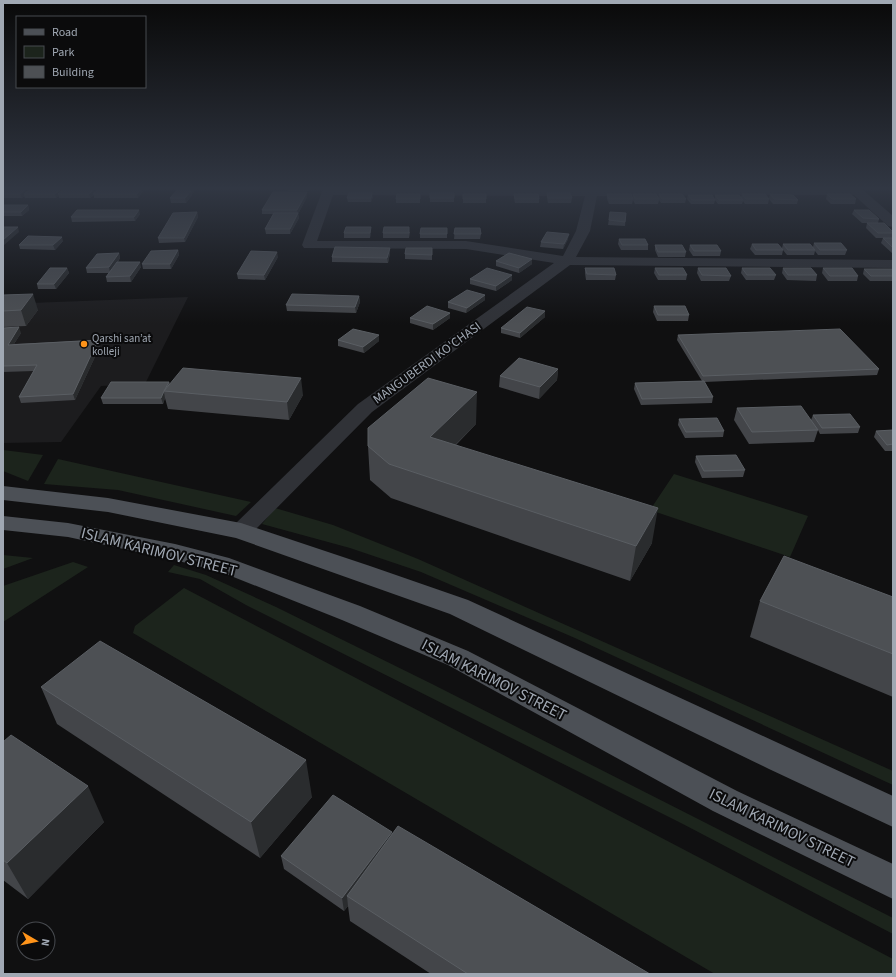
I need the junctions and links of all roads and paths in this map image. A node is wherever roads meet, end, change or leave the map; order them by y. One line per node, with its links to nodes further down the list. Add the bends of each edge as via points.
1 (313, 235): 3 (street, via 309,245 466,245)
2 (582, 235): 3 (street, MANGUBERDI KO'CHASI)
3 (567, 261): 4 (street); 7 (street, MANGUBERDI KO'CHASI, via 365,408)
4 (893, 264)
5 (3, 493): 7 (main road, via 108,505)
6 (3, 523): 9 (main road, ISLAM KARIMOV STREET, via 68,530 175,552 228,566 351,614 458,658 725,801)
7 (241, 531): 8 (main road, via 459,607)
8 (893, 812)
9 (893, 882)

